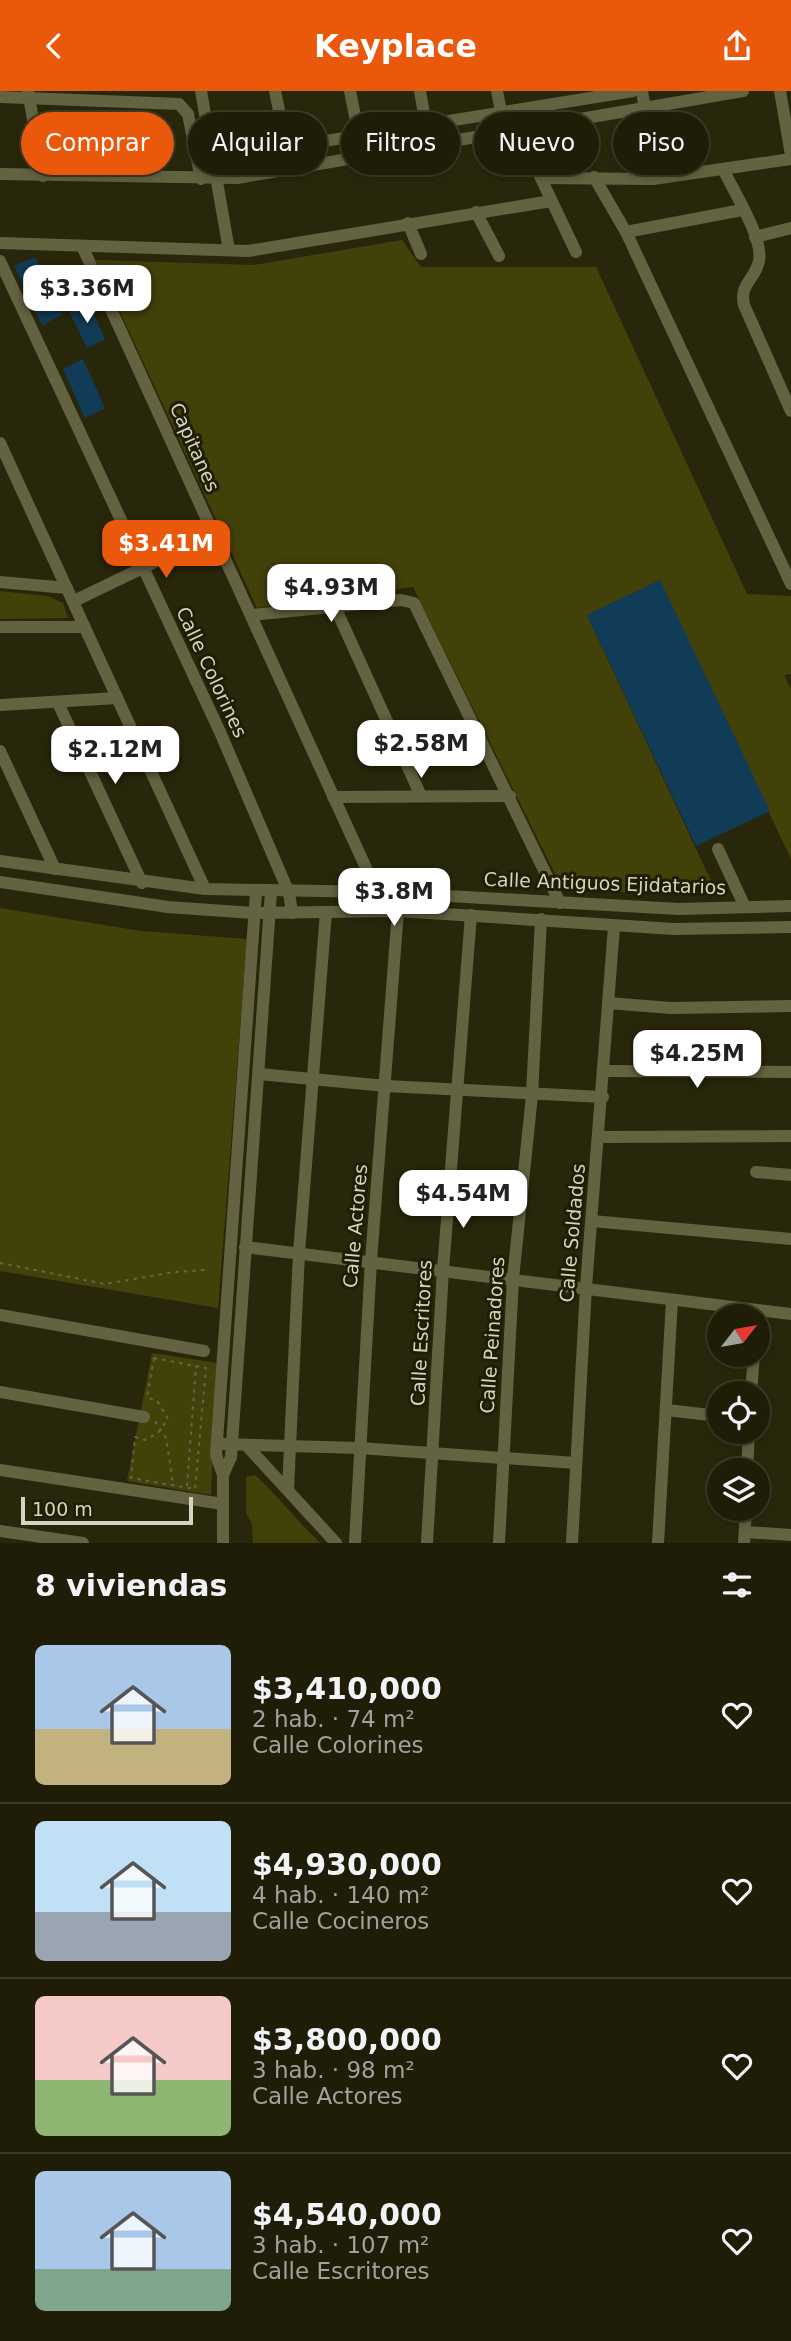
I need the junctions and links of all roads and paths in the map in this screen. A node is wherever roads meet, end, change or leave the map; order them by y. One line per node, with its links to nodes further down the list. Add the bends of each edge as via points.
1 (201, 91): 15 (street)
2 (275, 91): 16 (street)
3 (350, 91): 17 (street)
4 (420, 91): 18 (street)
5 (497, 91): 19 (street)
6 (633, 91): 12 (street)
7 (642, 91): 14 (street)
8 (743, 91): 11 (street)
9 (780, 91): 22 (street)
10 (28, 94): 13 (street); 27 (street); 30 (street, via 173,103 184,108)
11 (717, 94): 14 (street)
12 (572, 96): 19 (street)
13 (0, 97)
14 (645, 109): 20 (street)
15 (205, 112)
16 (279, 112)
17 (354, 112)
18 (424, 112)
19 (501, 112)
20 (599, 117)
21 (474, 139): 31 (street)
22 (791, 157): 23 (street)
23 (723, 169): 28 (street, via 653,179); 33 (street)
24 (0, 174): 27 (street)
25 (217, 175): 31 (street)
26 (540, 175): 29 (street)
27 (43, 176): 30 (street)
28 (594, 177): 29 (street); 37 (street)
29 (541, 178): 32 (street)
30 (201, 179): 31 (street)
31 (218, 180): 41 (street)
32 (551, 201): 34 (street); 42 (street)
33 (742, 210): 37 (street); 38 (street)
34 (476, 212): 35 (street); 44 (street)
35 (408, 223): 41 (street, via 268,249); 43 (street)
36 (791, 228): 38 (street)
37 (626, 232): 51 (street)
38 (755, 237): 46 (street, via 759,261 743,286 744,305)
39 (0, 243): 40 (street)
40 (83, 248): 41 (street); 48 (street, Capitanes)
41 (229, 250)
42 (576, 251)
43 (421, 254)
44 (499, 256)
45 (0, 261): 49 (street, Calle Colorines)
46 (791, 411)
47 (0, 443): 52 (street)
48 (213, 534): 49 (street); 55 (street, Capitanes)
49 (141, 568): 53 (street); 74 (street, Calle Colorines, via 220,732)
50 (0, 582): 52 (street)
51 (791, 584)
52 (68, 588): 53 (street)
53 (74, 600): 57 (street)
54 (335, 607): 55 (street); 62 (street); 63 (street, via 409,600 421,612)
55 (251, 615): 64 (street, Capitanes)
56 (0, 627): 57 (street)
57 (85, 628): 58 (street)
58 (117, 698): 59 (street); 70 (street)
59 (58, 703): 60 (street); 69 (street)
60 (0, 705)
61 (0, 751): 67 (street)
62 (421, 796): 63 (street); 64 (street)
63 (510, 796): 75 (street)
64 (333, 797): 73 (street, Capitanes)
65 (718, 849): 77 (street)
66 (0, 861): 67 (street, Calle Antiguos Ejidatarios)
67 (55, 869): 69 (street, Calle Antiguos Ejidatarios)
68 (0, 882): 80 (street, Calle Antiguos Ejidatarios, via 168,907)
69 (142, 883): 70 (street, Calle Antiguos Ejidatarios)
70 (205, 889): 71 (street, Calle Antiguos Ejidatarios)
71 (256, 892): 72 (street, Calle Antiguos Ejidatarios); 80 (street)
72 (271, 892): 74 (street, Calle Antiguos Ejidatarios); 81 (street)
73 (377, 892): 74 (street, Calle Antiguos Ejidatarios); 75 (street, Calle Antiguos Ejidatarios)
74 (289, 893): 82 (street, Calle Colorines)
75 (560, 903): 77 (street, Calle Antiguos Ejidatarios)
76 (791, 906): 77 (street, Calle Antiguos Ejidatarios)
77 (745, 907)
78 (398, 911): 79 (street, Calle Antiguos Ejidatarios); 83 (street, Calle Antiguos Ejidatarios); 93 (street, Calle Actores)
79 (327, 912): 82 (street, Calle Antiguos Ejidatarios); 92 (street)
80 (253, 913): 81 (street, Calle Antiguos Ejidatarios); 123 (street)
81 (268, 913): 82 (street, Calle Antiguos Ejidatarios); 91 (street)
82 (292, 913)
83 (471, 915): 84 (street, Calle Antiguos Ejidatarios); 94 (street, Calle Escritores)
84 (541, 919): 85 (street, Calle Antiguos Ejidatarios); 95 (street, Calle Peinadores)
85 (614, 927): 86 (street, Calle Antiguos Ejidatarios); 87 (street, Calle Soldados)
86 (791, 927)
87 (608, 1003): 88 (street, via 671,1008); 89 (street, Calle Soldados)
88 (791, 1006)
89 (604, 1071): 90 (street); 96 (street, Calle Soldados)
90 (791, 1072)
91 (259, 1074): 92 (street); 103 (street)
92 (312, 1079): 93 (street); 104 (street)
93 (386, 1086): 94 (street); 105 (street, Calle Actores)
94 (458, 1090): 95 (street); 108 (street, Calle Escritores)
95 (532, 1095): 96 (street); 109 (street, Calle Peinadores)
96 (603, 1097): 98 (street, Calle Soldados)
97 (791, 1136): 98 (street)
98 (600, 1137): 101 (street, Calle Soldados)
99 (757, 1172): 100 (street)
100 (791, 1175)
101 (592, 1221): 102 (street); 110 (street, Calle Soldados)
102 (791, 1240)
103 (245, 1247): 104 (street); 124 (street)
104 (299, 1253): 105 (street); 126 (street)
105 (371, 1261): 108 (street); 127 (street, Calle Actores)
106 (0, 1263): 107 (path, via 105,1284)
107 (206, 1270)
108 (443, 1270): 109 (street); 128 (street, Calle Escritores)
109 (513, 1279): 110 (street); 129 (street, Calle Peinadores)
110 (586, 1287): 111 (street); 130 (street, Calle Soldados)
111 (672, 1300): 112 (street); 119 (street)
112 (707, 1305)
113 (770, 1313): 114 (street)
114 (791, 1314)
115 (0, 1315): 116 (street)
116 (201, 1350): 117 (path)
117 (196, 1366): 122 (path, via 154,1358 147,1397 164,1409 168,1419); 134 (path); 134 (path, via 206,1368 195,1489)
118 (0, 1392): 121 (street)
119 (666, 1410): 120 (street); 148 (street)
120 (707, 1415)
121 (144, 1417): 122 (path)
122 (163, 1429): 133 (path); 133 (path, via 145,1440 135,1437 131,1478)
123 (216, 1444): 124 (street); 132 (street)
124 (232, 1444): 125 (street); 132 (street)
125 (246, 1445): 126 (street); 135 (street)
126 (289, 1447): 127 (street); 135 (street)
127 (359, 1448): 128 (street); 144 (street, Calle Actores)
128 (434, 1453): 129 (street); 145 (street, Calle Escritores)
129 (504, 1459): 130 (street); 146 (street, Calle Peinadores)
130 (576, 1463): 147 (street, Calle Soldados)
131 (0, 1470): 136 (street)
132 (223, 1475): 137 (street)
133 (174, 1486): 134 (path); 136 (path)
134 (187, 1487)
135 (288, 1490): 143 (street)
136 (178, 1499): 137 (street)
137 (223, 1504): 142 (street)
138 (791, 1535): 140 (street)
139 (7, 1536): 141 (street)
140 (744, 1537)
141 (83, 1543)
142 (223, 1543)
143 (336, 1543)
144 (355, 1543)
145 (427, 1543)
146 (499, 1543)
147 (572, 1543)
148 (657, 1543)

